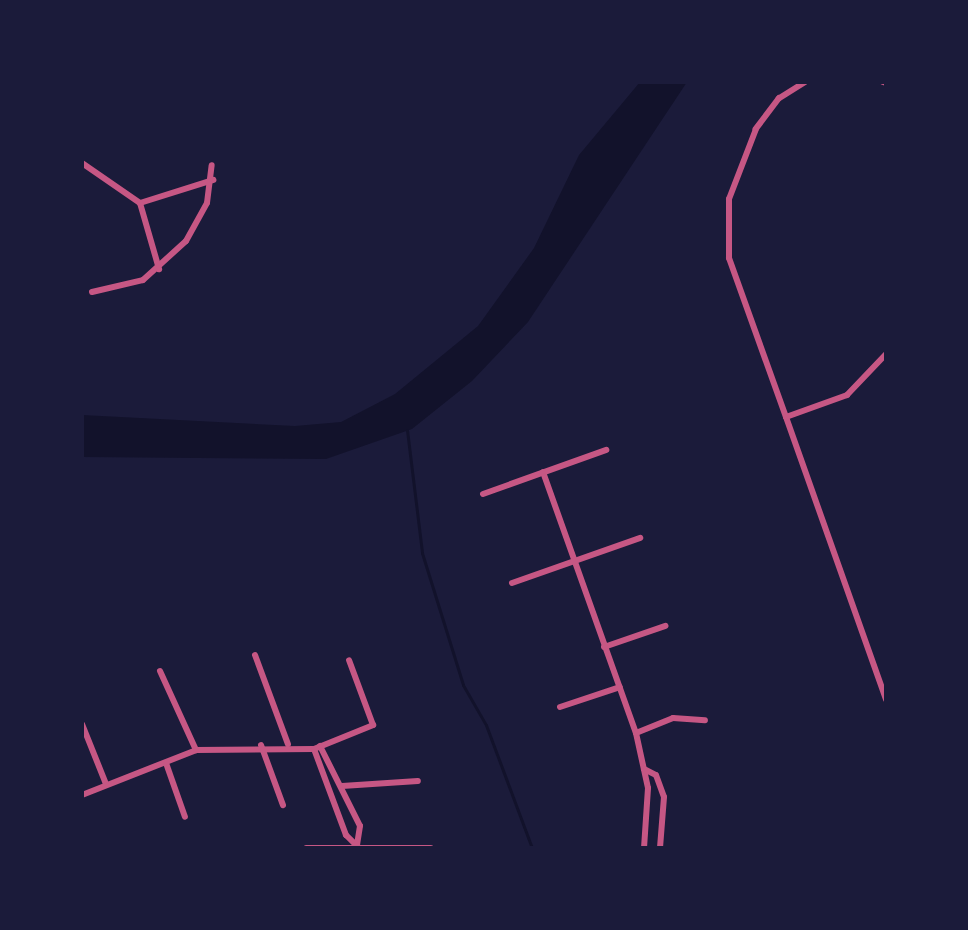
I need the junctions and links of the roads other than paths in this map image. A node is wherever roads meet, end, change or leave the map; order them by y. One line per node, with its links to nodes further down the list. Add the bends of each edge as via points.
1 (805, 82): 9 (street, via 779,98 756,129 726,213 729,258)
2 (82, 163): 5 (street)
3 (212, 165): 4 (street)
4 (213, 180): 5 (street); 6 (street, via 186,241)
5 (140, 203): 6 (street)
6 (159, 269): 7 (street)
7 (92, 292)
8 (886, 354): 9 (street, via 847,395)
9 (786, 417): 22 (street)
10 (606, 450): 11 (street)
11 (543, 472): 12 (street); 14 (street)
12 (483, 494)
13 (640, 538): 14 (street)
14 (574, 560): 15 (street); 17 (street)
15 (512, 583)
16 (665, 626): 17 (street)
17 (604, 647): 21 (street)
18 (255, 655): 27 (street)
19 (349, 660): 29 (street, via 373,725)
20 (160, 671): 30 (street)
21 (620, 687): 23 (street); 26 (street)
22 (886, 700)
23 (560, 707)
24 (705, 720): 26 (street, via 673,718)
25 (82, 724): 34 (street)
26 (636, 733): 32 (street)
27 (288, 744): 28 (street); 29 (street)
28 (261, 745): 30 (street); 37 (street)
29 (317, 747): 35 (street); 39 (street, via 346,835)
30 (196, 750): 31 (street)
31 (166, 763): 34 (street); 38 (street)
32 (644, 769): 42 (street); 43 (street, via 656,775 664,797)
33 (418, 781): 35 (street)
34 (106, 784): 36 (street)
35 (342, 786): 39 (street, via 360,826)
36 (82, 795)
37 (283, 805)
38 (185, 817)
39 (358, 847): 40 (street); 41 (street)
40 (306, 848)
41 (430, 848)
42 (644, 848)
43 (660, 848)

